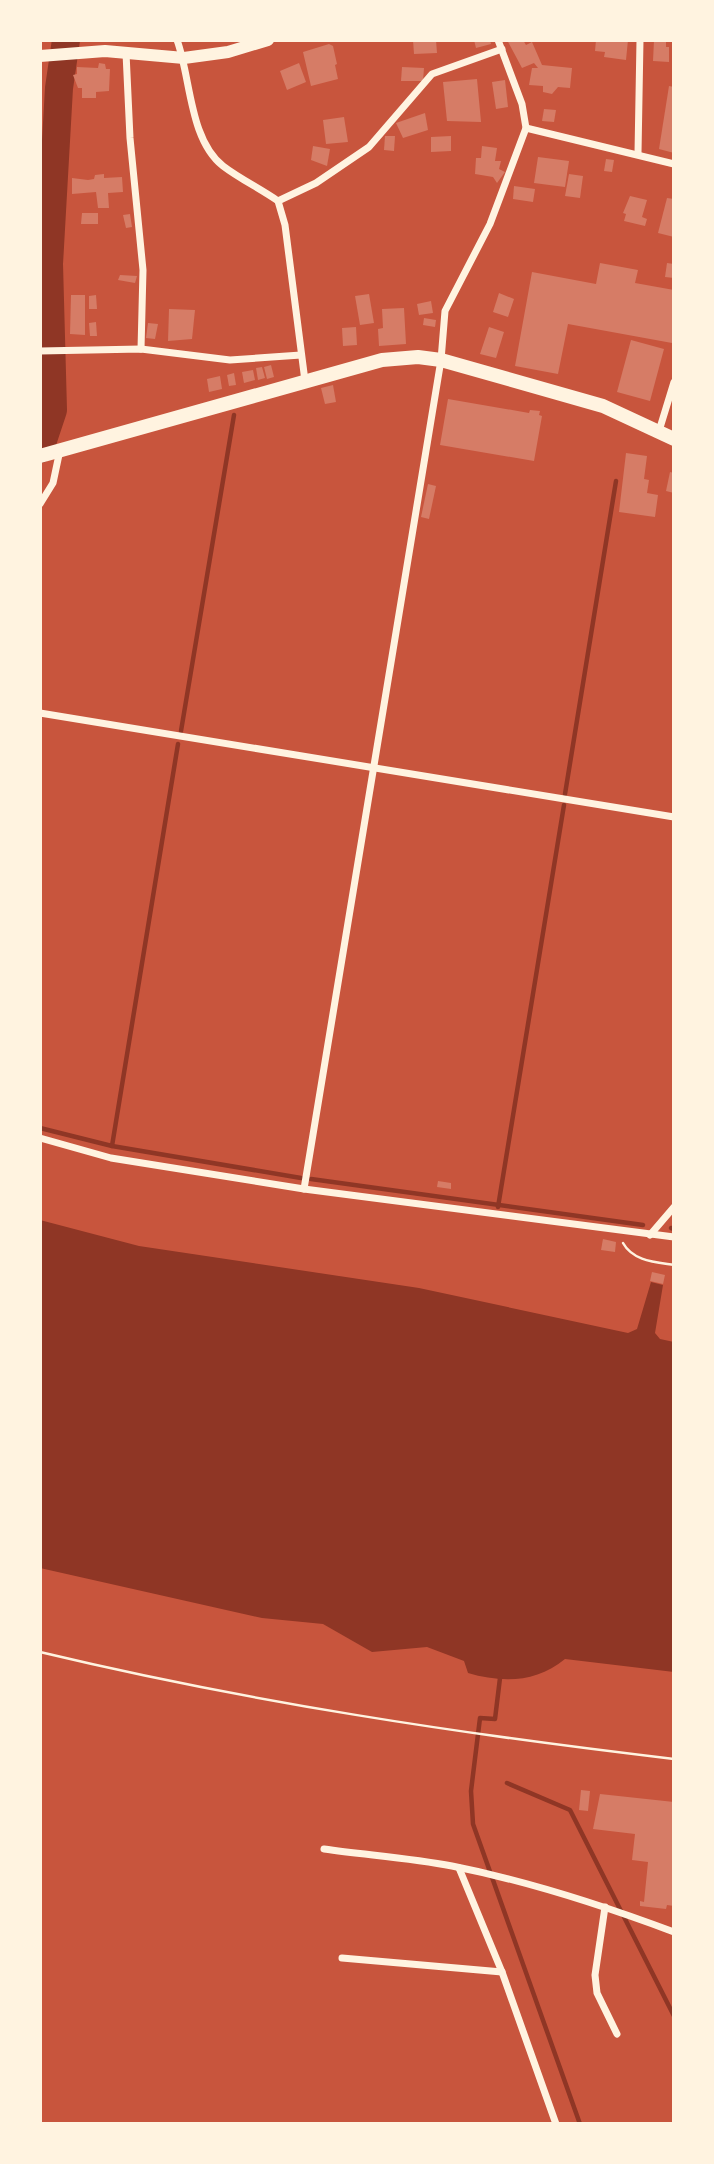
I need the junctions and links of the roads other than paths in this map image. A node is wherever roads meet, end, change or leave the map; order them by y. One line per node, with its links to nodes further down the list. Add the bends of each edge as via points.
1 (177, 40): 8 (street)
2 (268, 40): 8 (main road)
3 (498, 40): 5 (street)
4 (640, 40): 10 (street)
5 (502, 49): 9 (street); 12 (street, via 432,74 369,147 316,183)
6 (126, 53): 7 (main road); 8 (main road); 13 (street, via 144,270)
7 (40, 56)
8 (184, 58): 12 (street, via 200,133 212,154 222,166)
9 (526, 128): 10 (street); 16 (street, via 490,224 445,311)
10 (638, 153): 11 (street)
11 (674, 163)
12 (278, 201): 15 (street)
13 (141, 349): 14 (street); 15 (street, via 230,360)
14 (40, 351)
15 (301, 355): 17 (street)
16 (441, 360): 17 (main road, via 382,360); 19 (main road, via 603,406); 24 (street)
17 (305, 381): 21 (main road)
18 (674, 382): 19 (street)
19 (659, 431): 20 (main road)
20 (674, 439)
21 (50, 453): 22 (street, via 53,483)
22 (40, 504)
23 (40, 713): 24 (street)
24 (373, 766): 25 (street); 27 (street)
25 (674, 817)
26 (40, 1138): 27 (street, via 111,1158)
27 (304, 1189): 29 (street)
28 (674, 1207): 29 (street)
29 (650, 1235): 30 (street)
30 (674, 1237)
31 (324, 1849): 32 (street)
32 (463, 1869): 33 (street); 36 (street)
33 (607, 1908): 34 (street); 37 (street, via 595,1975 597,1993)
34 (674, 1932)
35 (342, 1958): 36 (street)
36 (502, 1972): 38 (street)
37 (617, 2034)
38 (556, 2124)

